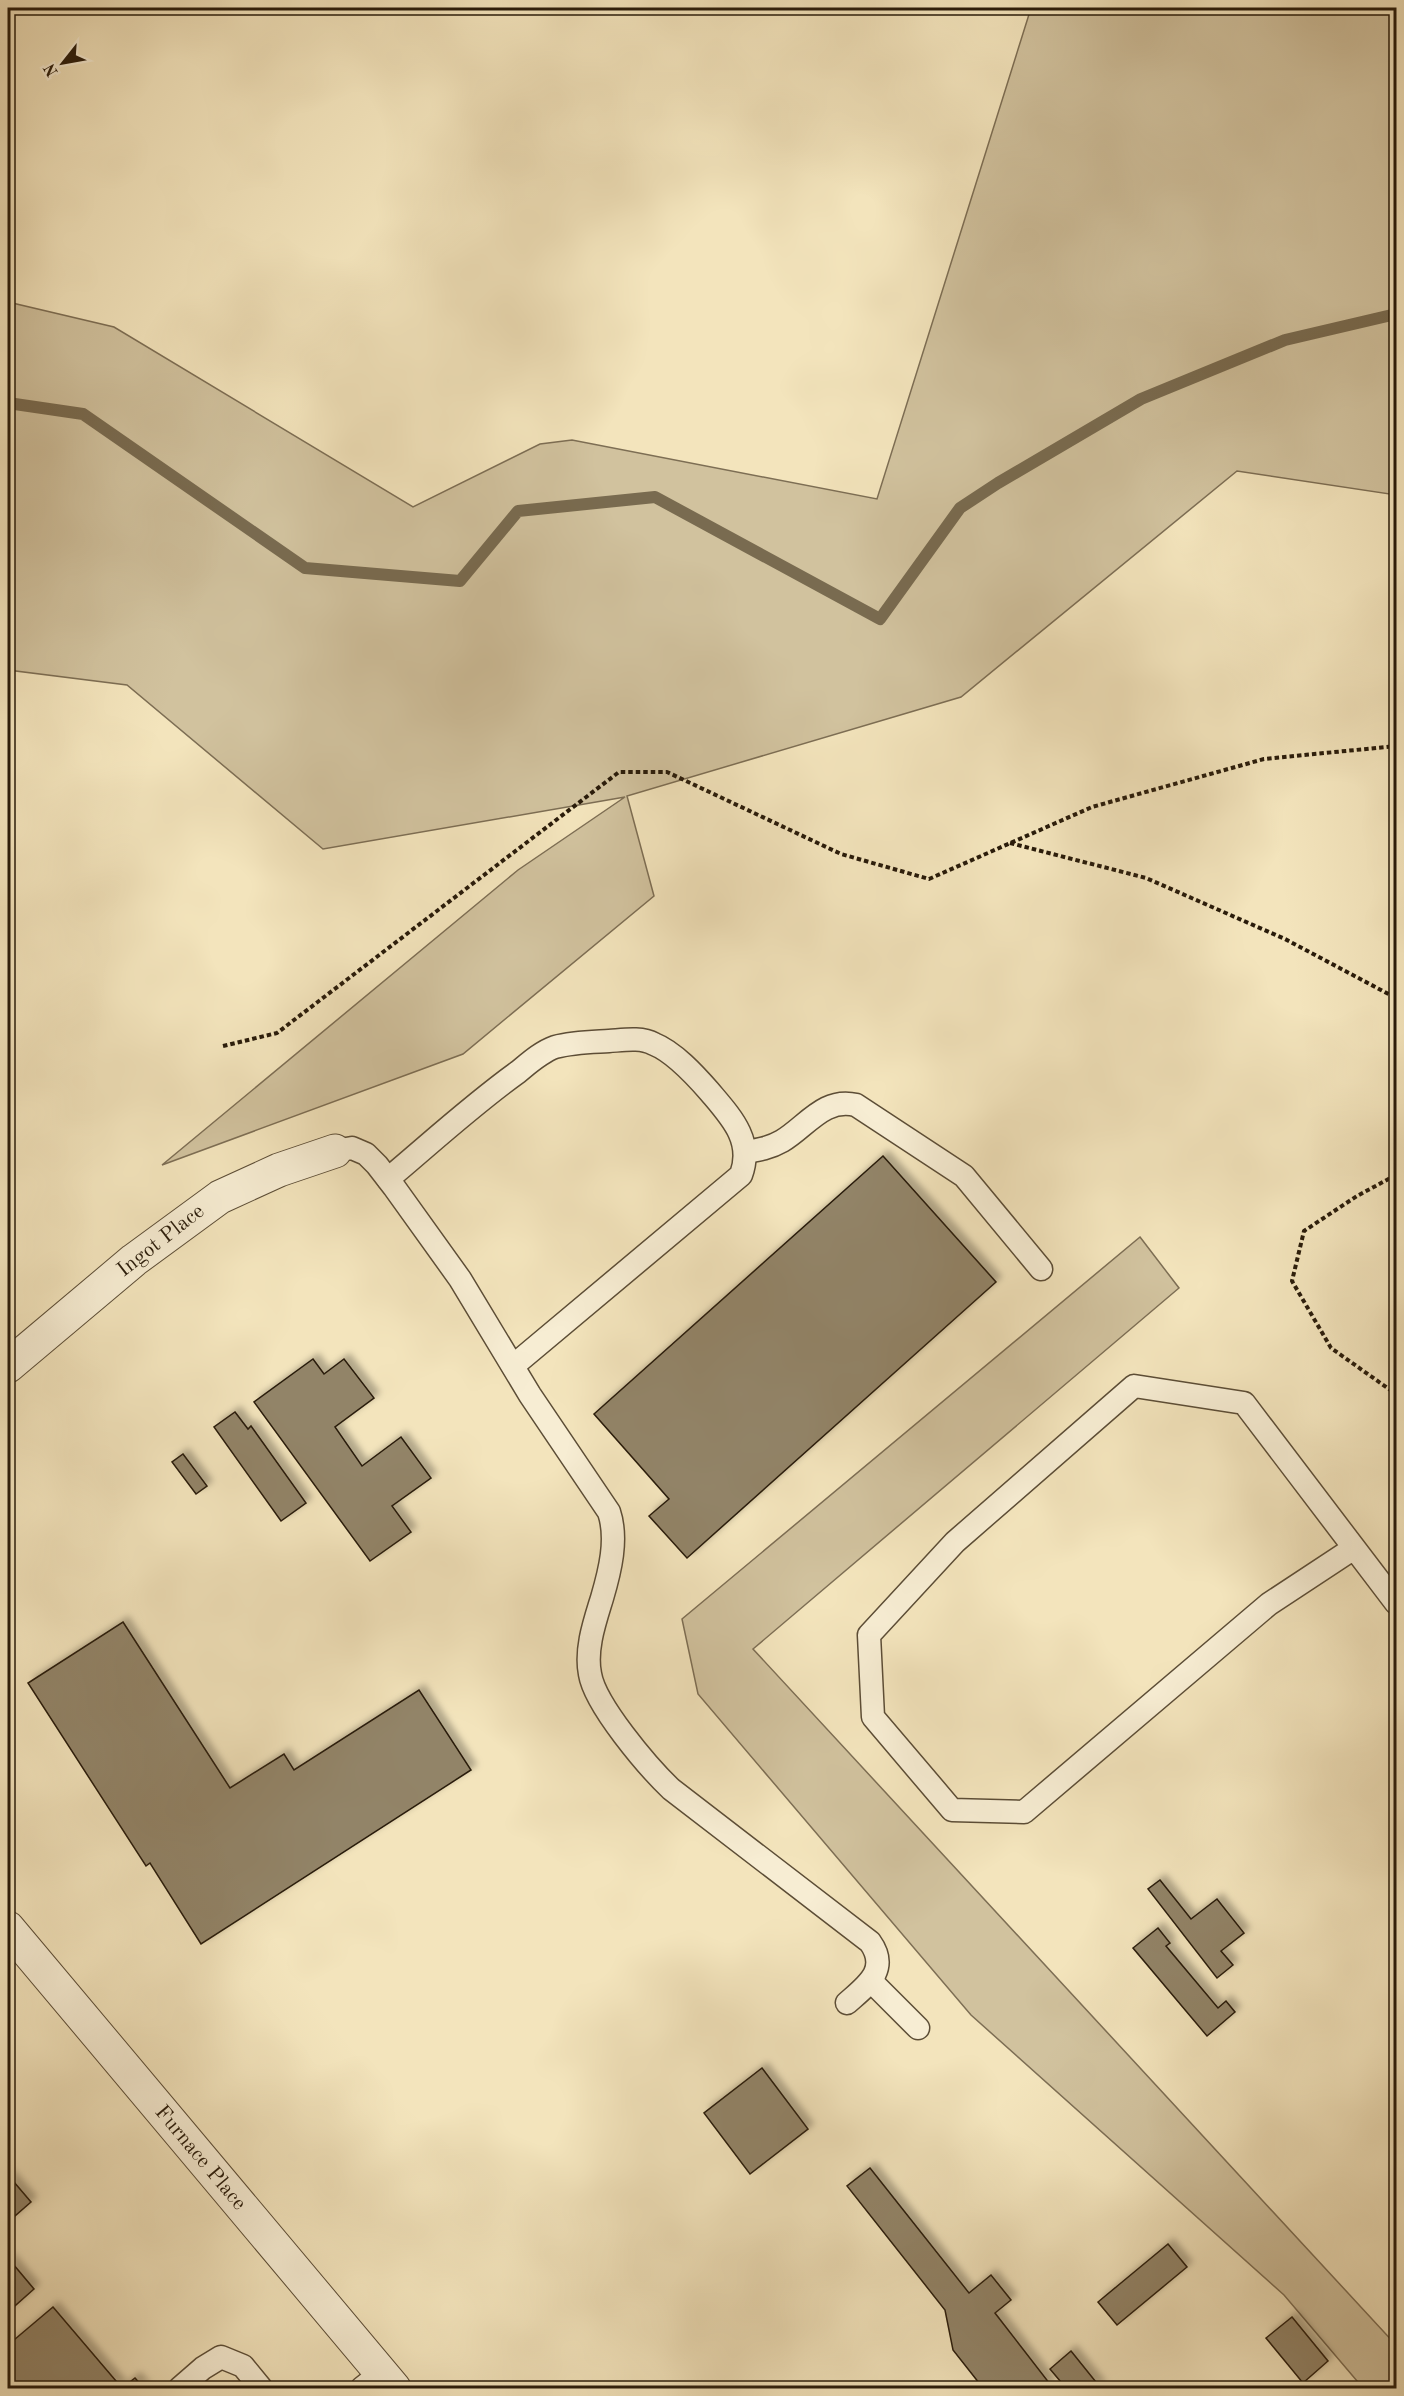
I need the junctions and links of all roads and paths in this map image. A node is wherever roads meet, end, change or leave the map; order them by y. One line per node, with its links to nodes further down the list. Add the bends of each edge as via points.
1 (1396, 746): 2 (path, via 1264,759 1092,807)
2 (1010, 843): 3 (path, via 1146,878 1285,939); 4 (path, via 929,879 841,854 667,771 620,772 277,1033)
3 (1396, 998)
4 (223, 1046)
5 (334, 1151): 8 (lane, via 357,1149); 10 (street, Ingot Place, via 220,1197 134,1260)
6 (745, 1152): 8 (lane, via 737,1126 704,1085 656,1044 639,1040 578,1042 544,1052 495,1088); 9 (lane, via 771,1147 827,1108 856,1105 964,1176); 11 (lane, via 741,1175)
7 (1396, 1174): 12 (path, via 1304,1231 1292,1281 1331,1348)
8 (388, 1179): 11 (lane, via 460,1279)
9 (1041, 1269)
10 (8, 1366)
11 (513, 1366): 16 (lane, via 611,1520 611,1561 589,1656 597,1696 643,1761 671,1789 870,1942 878,1965)
12 (1396, 1394)
13 (1354, 1548): 13 (lane, via 1244,1403 1134,1386 955,1542 869,1635 873,1717 952,1810 1024,1812 1269,1604); 14 (lane)
14 (1396, 1603)
15 (8, 1928): 19 (street, Furnace Place)
16 (871, 1981): 17 (lane); 18 (lane)
17 (847, 2003)
18 (918, 2028)
19 (379, 2383)
20 (180, 2388): 21 (lane, via 221,2357 243,2366)
21 (261, 2388)

